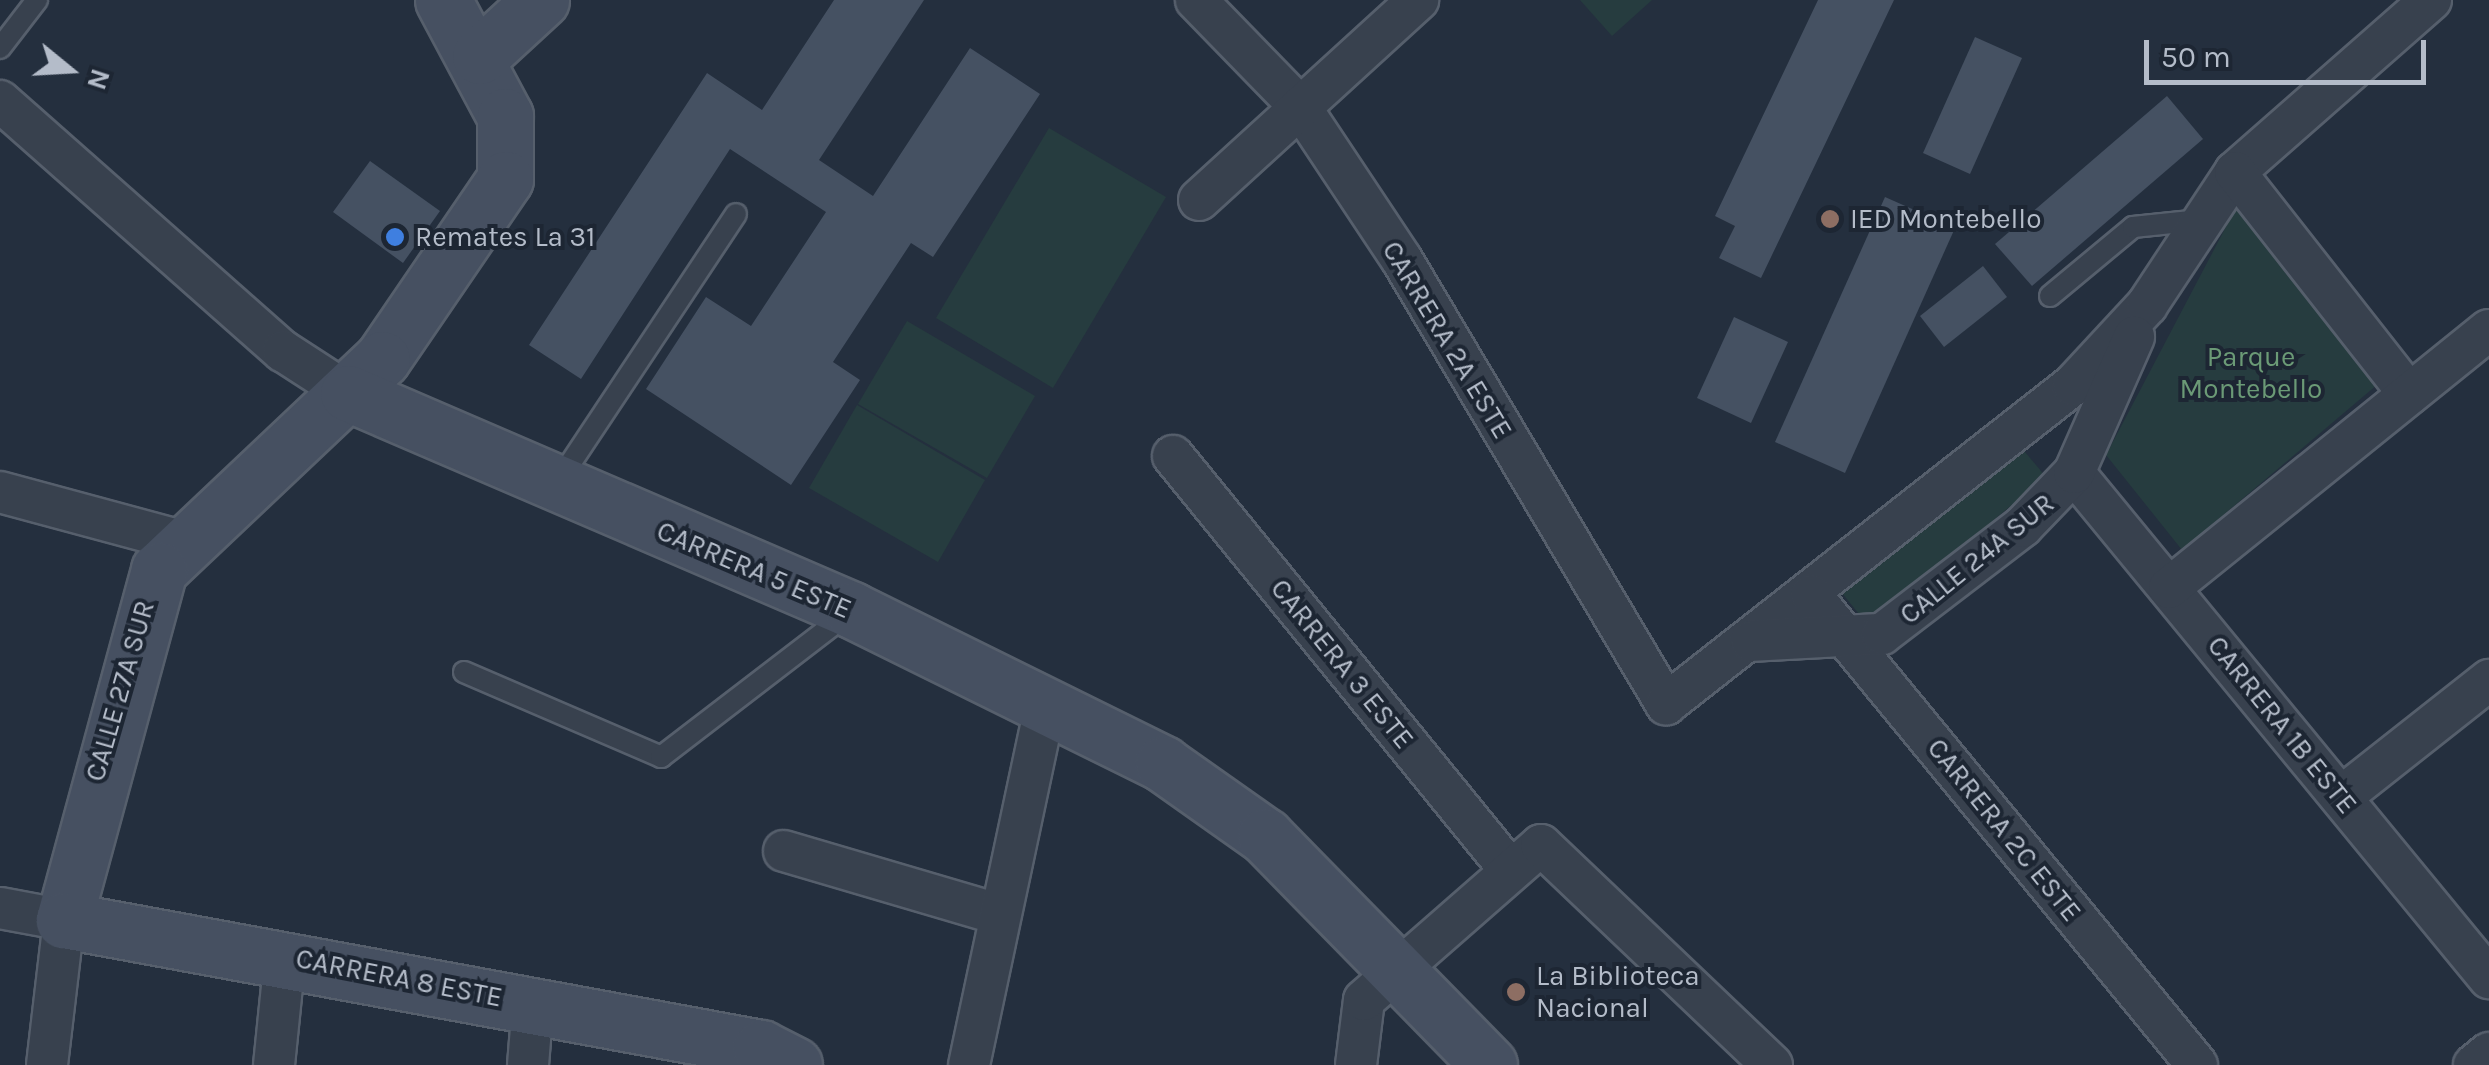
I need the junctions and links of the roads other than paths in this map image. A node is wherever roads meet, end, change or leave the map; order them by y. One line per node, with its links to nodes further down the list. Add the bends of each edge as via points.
1 (37, 0): 7 (lane)
2 (443, 0): 8 (street, CALLE 27A SUR)
3 (541, 0): 8 (street)
4 (1196, 0): 10 (street, CARRERA 2A ESTE)
5 (1418, 0): 10 (street)
6 (2432, 0): 11 (street, CALLE 24A SUR)
7 (0, 48)
8 (480, 56): 16 (street, CALLE 27A SUR, via 505,116 510,160)
9 (0, 101): 19 (street, CARRERA 5 ESTE, via 284,351)
10 (1300, 108): 12 (street); 34 (street, CARRERA 2A ESTE, via 1402,260)
11 (2235, 172): 14 (street, CALLE 24A SUR); 20 (street)
12 (1200, 200)
13 (736, 214): 24 (lane)
14 (2204, 220): 15 (lane, via 2133,227); 17 (street, CALLE 24A SUR)
15 (2050, 296)
16 (425, 306): 19 (street, CALLE 27A SUR); 21 (street, CALLE 27A SUR, via 414,383)
17 (2147, 306): 23 (street, CALLE 24A SUR); 28 (street, CALLE 24A SUR, via 2044,412)
18 (2489, 330): 20 (street)
19 (348, 393): 21 (street, CARRERA 5 ESTE); 26 (street, CALLE 27A SUR)
20 (2409, 394): 27 (street)
21 (460, 447): 24 (street, CARRERA 5 ESTE)
22 (1173, 456): 38 (street, CARRERA 3 ESTE)
23 (2074, 473): 27 (street, CARRERA 1B ESTE); 31 (street, CALLE 24A SUR, via 1901,622)
24 (554, 486): 29 (street, CARRERA 5 ESTE)
25 (0, 492): 26 (street)
26 (184, 542): 41 (street, CALLE 27A SUR, via 145,599)
27 (2170, 588): 36 (street, CARRERA 1B ESTE)
28 (1811, 595): 30 (street, CALLE 24A SUR); 31 (street, CARRERA 2C ESTE)
29 (852, 610): 32 (lane, via 661,756); 35 (street, CARRERA 5 ESTE)
30 (1750, 640): 31 (street, CALLE 24A SUR); 34 (street, CALLE 24A SUR)
31 (1848, 640): 55 (street, CARRERA 2C ESTE)
32 (464, 672)
33 (2489, 680): 36 (street)
34 (1666, 704)
35 (1045, 706): 40 (street); 43 (street, CARRERA 5 ESTE, via 1233,809)
36 (2340, 797): 44 (street, CARRERA 1B ESTE)
37 (784, 851): 40 (street)
38 (1511, 872): 43 (street); 54 (street, via 1540,845)
39 (0, 908): 41 (street, CARRERA 8 ESTE)
40 (998, 914): 51 (street)
41 (64, 920): 42 (street, CARRERA 8 ESTE); 47 (street, CALLE 27A SUR)
42 (285, 957): 45 (street, CARRERA 8 ESTE); 48 (street)
43 (1395, 973): 52 (street, via 1364,1000); 53 (street, CARRERA 5 ESTE)
44 (2489, 978)
45 (533, 1003): 49 (street); 50 (street, CARRERA 8 ESTE, via 761,1048)
46 (2489, 1053): 56 (street)
47 (46, 1065)
48 (274, 1065)
49 (528, 1065)
50 (794, 1065)
51 (969, 1065)
52 (1356, 1065)
53 (1490, 1065)
54 (1772, 1065)
55 (2197, 1065)
56 (2474, 1065)

